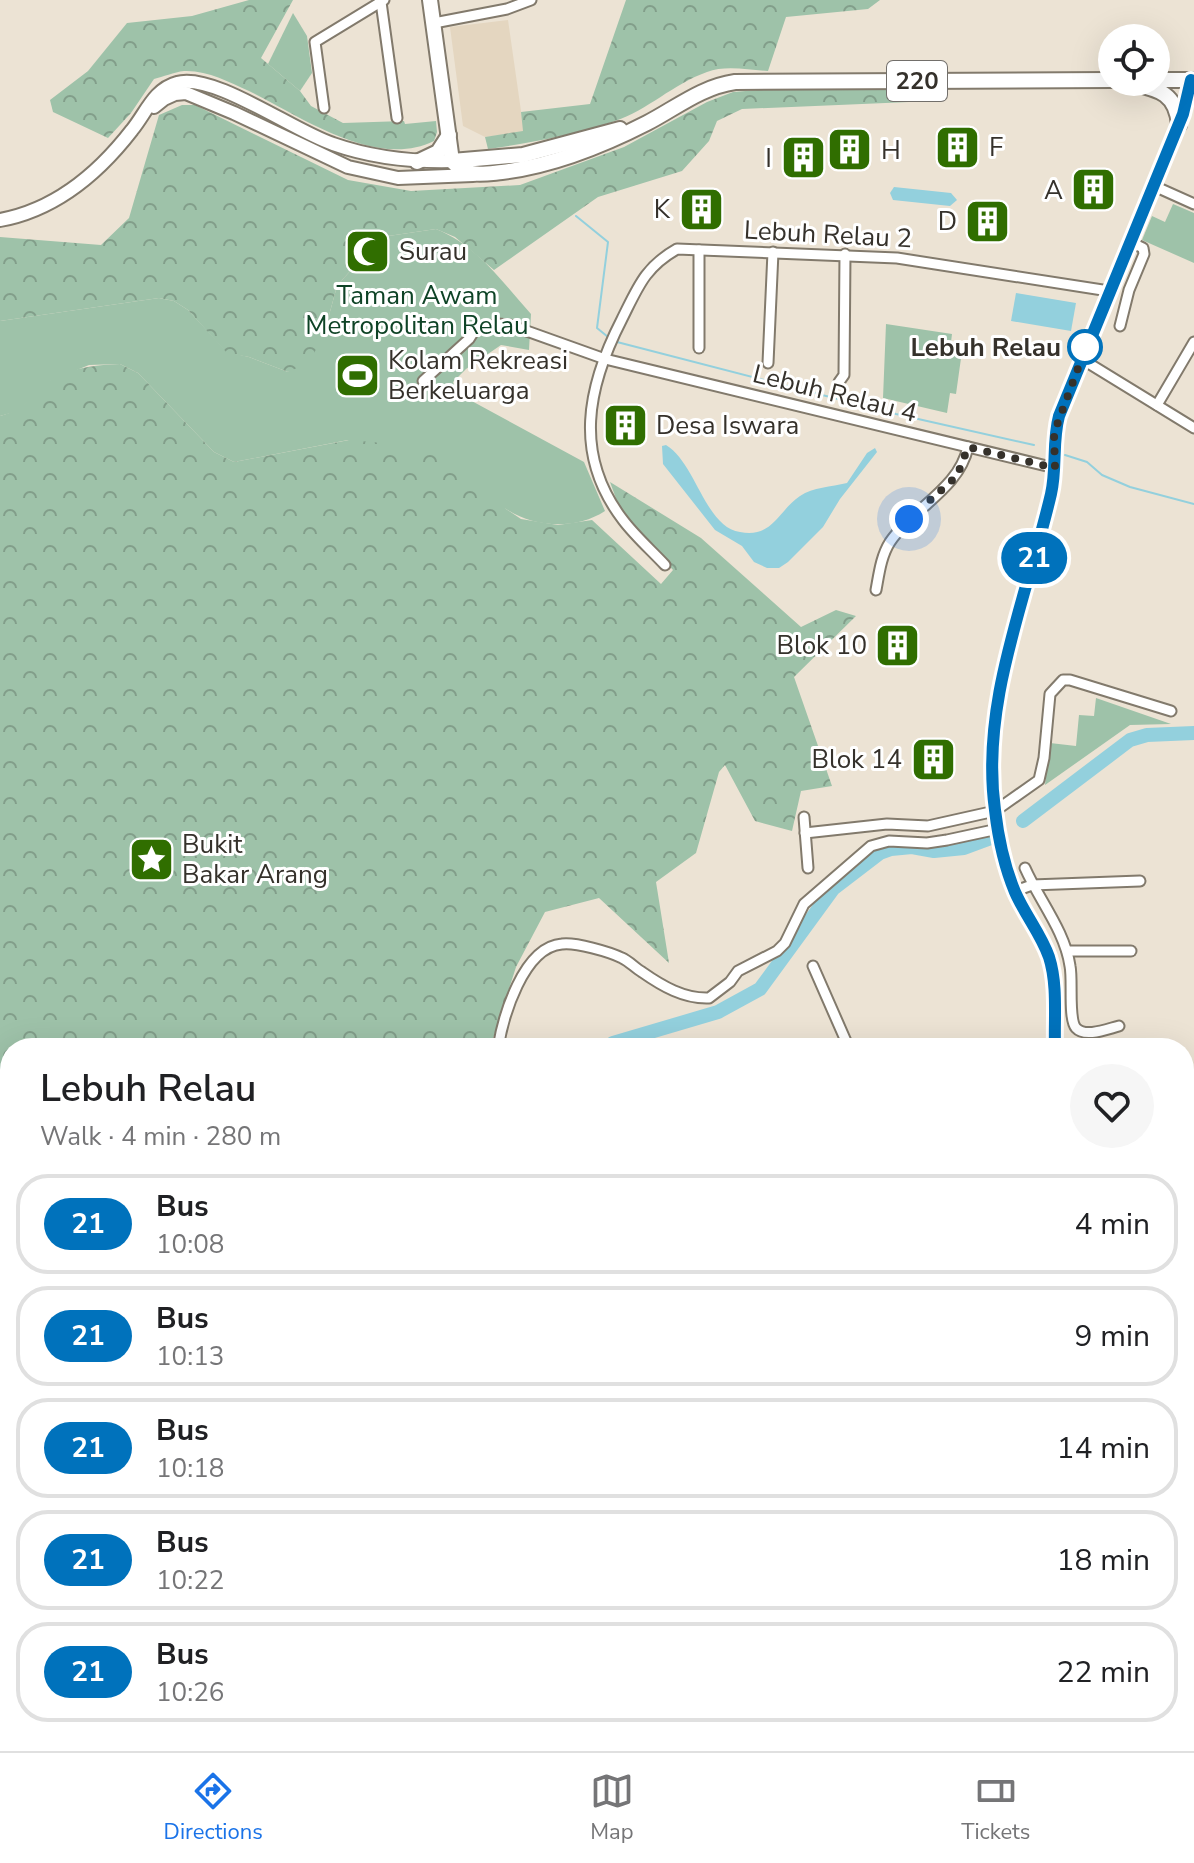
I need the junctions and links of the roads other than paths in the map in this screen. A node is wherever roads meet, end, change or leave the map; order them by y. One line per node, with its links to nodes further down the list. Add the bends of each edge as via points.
1 (430, 0): 4 (main road)
2 (531, 0): 4 (street)
3 (383, 1): 9 (street, via 315,42); 11 (street)
4 (434, 23): 14 (main road)
5 (1098, 80): 13 (main road, 220, via 735,82 704,90)
6 (1170, 80): 7 (main road)
7 (1193, 80): 12 (street)
8 (1168, 96): 12 (main road)
9 (324, 108)
10 (145, 114): 17 (main road, 220, via 166,88 192,81 330,144); 19 (main road, 220, via 164,99 186,93 348,167); 22 (main road, 220, via 113,152 61,198)
11 (397, 118)
12 (1185, 118): 20 (street)
13 (642, 125): 15 (main road, 220); 18 (main road, 220, via 588,150 526,169)
14 (449, 134): 15 (main road, via 460,147); 16 (main road); 17 (main road, via 438,152)
15 (486, 159): 16 (main road, 220)
16 (452, 161): 17 (main road, 220); 18 (main road); 19 (main road, via 445,172)
17 (417, 162)
18 (473, 175): 19 (main road, 220)
19 (427, 179)
20 (1154, 186): 21 (street); 23 (street)
21 (1194, 204)
22 (0, 220)
23 (1130, 242): 27 (street); 28 (street, via 1144,254)
24 (699, 250): 25 (street, Lebuh Relau 2); 30 (street); 32 (street, Lebuh Relau 2, via 677,249 646,272)
25 (773, 252): 26 (street, Lebuh Relau 2); 33 (street)
26 (845, 254): 27 (street, Lebuh Relau 2); 35 (street, via 844,375)
27 (1109, 291): 31 (street)
28 (1120, 326)
29 (1194, 342): 36 (street)
30 (699, 348)
31 (1080, 358): 36 (street); 39 (street, via 1054,433)
32 (605, 359): 34 (street, Lebuh Relau 4, via 498,324 474,331); 38 (street, Lebuh Relau 4); 40 (street, Lebuh Relau 2, via 592,396 589,426 600,480 625,522)
33 (768, 363)
34 (423, 381)
35 (839, 382)
36 (1157, 405): 37 (street)
37 (1194, 428)
38 (968, 447): 39 (street, Lebuh Relau 4); 41 (street, via 957,476 889,543)
39 (1055, 468): 43 (street, via 997,703)
40 (665, 565)
41 (876, 590)
42 (1171, 711): 43 (street, via 1063,680 1050,694 1039,780)
43 (995, 811): 45 (street); 46 (street, via 928,826 887,824)
44 (804, 817): 46 (street)
45 (998, 829): 51 (street); 56 (street, via 927,843 889,841 871,846 804,904 777,951 738,971 709,998 687,997 619,956 570,944 552,946 520,979)
46 (805, 833): 47 (street)
47 (808, 868)
48 (1025, 868): 50 (street)
49 (1140, 881): 50 (street)
50 (1032, 885): 51 (street); 52 (street)
51 (1015, 891): 58 (street, via 1050,960)
52 (1067, 951): 53 (street); 55 (street, via 1072,1022 1086,1032)
53 (1131, 951)
54 (813, 966): 57 (street)
55 (1119, 1026)
56 (501, 1038)
57 (845, 1038)
58 (1055, 1038)

